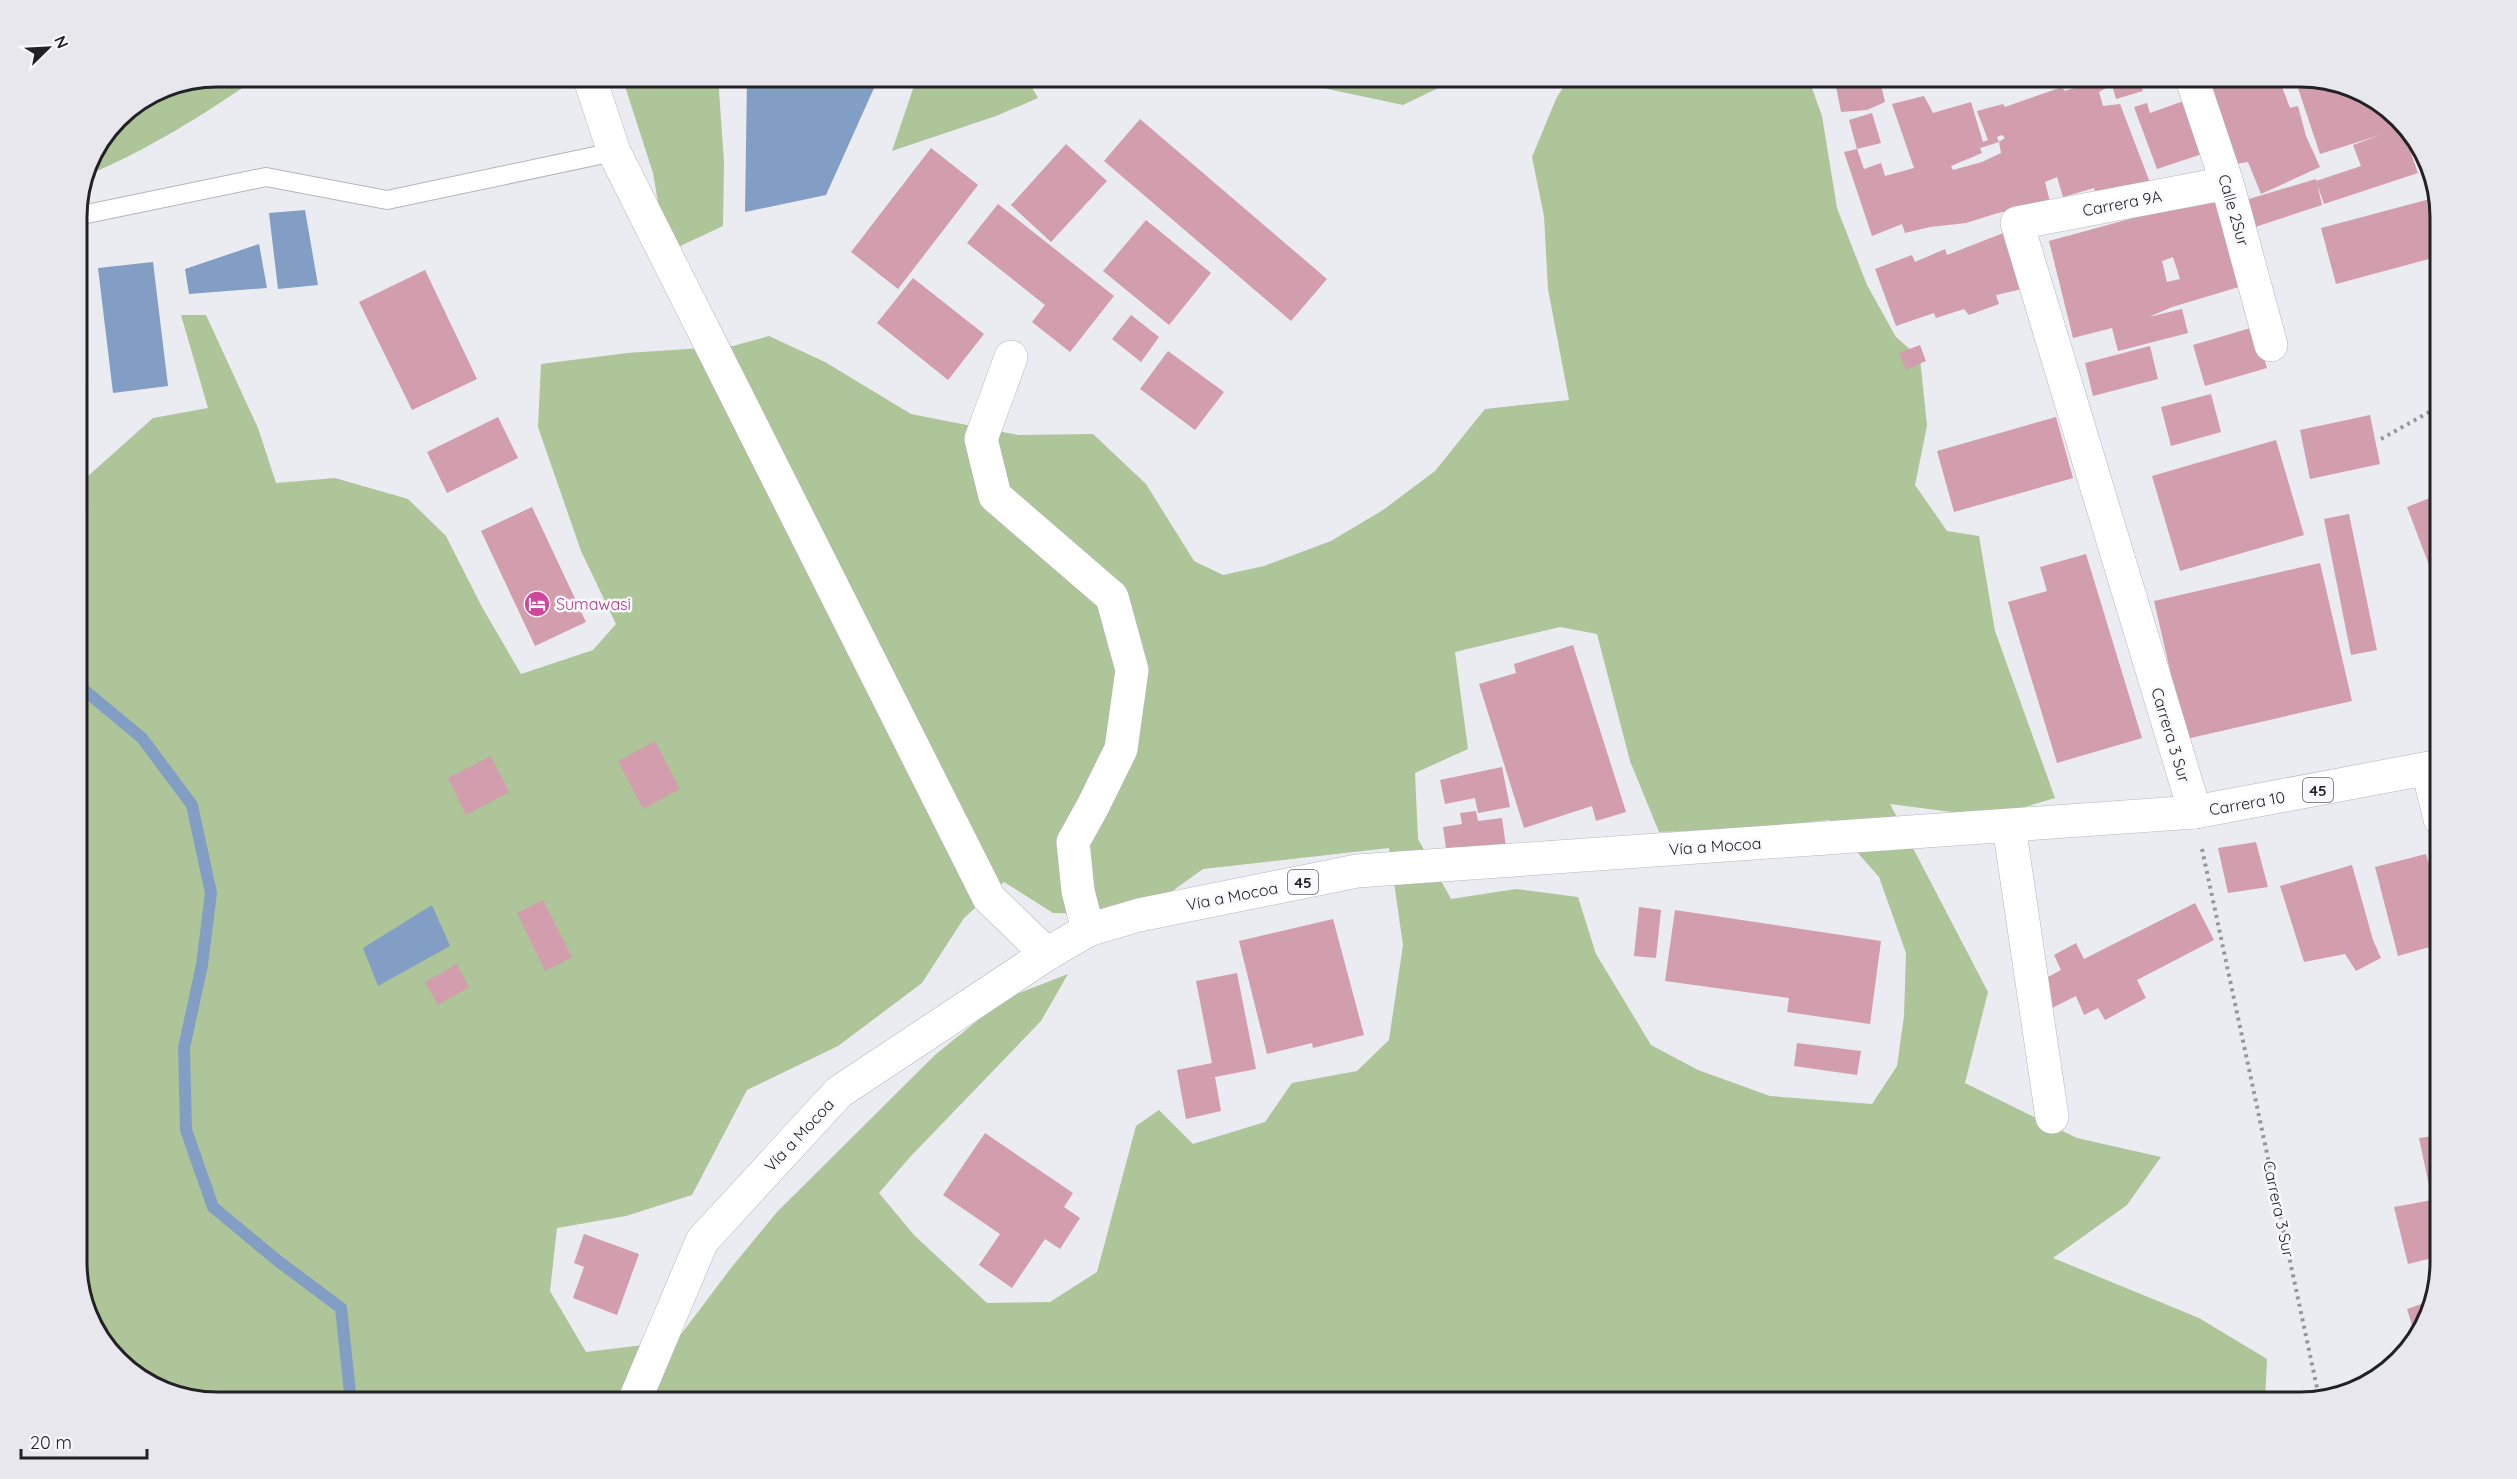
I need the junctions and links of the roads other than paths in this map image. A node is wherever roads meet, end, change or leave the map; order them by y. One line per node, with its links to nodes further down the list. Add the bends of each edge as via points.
1 (593, 87): 3 (street)
2 (2195, 87): 4 (street, Calle 2Sur)
3 (614, 152): 5 (lane, via 387,201 266,177); 13 (street, via 989,898)
4 (2227, 183): 6 (street, Carrera 9A); 7 (street, Calle 2Sur)
5 (87, 214)
6 (2018, 224): 10 (street, Carrera 3 Sur)
7 (2271, 345)
8 (1011, 357): 12 (street, via 981,439 995,496 1112,597 1132,670 1121,749 1073,842 1078,891)
9 (2430, 769): 10 (street, Carrera 10 / 45)
10 (2195, 812): 11 (street, Vía a Mocoa / 45)
11 (2009, 826): 12 (street, Vía a Mocoa / 45, via 1357,871 1139,915); 14 (street)
12 (1088, 930): 13 (street, Vía a Mocoa / 45)
13 (1047, 954): 15 (street, Vía a Mocoa / 45, via 839,1092 702,1241)
14 (2052, 1117)
15 (638, 1392)

